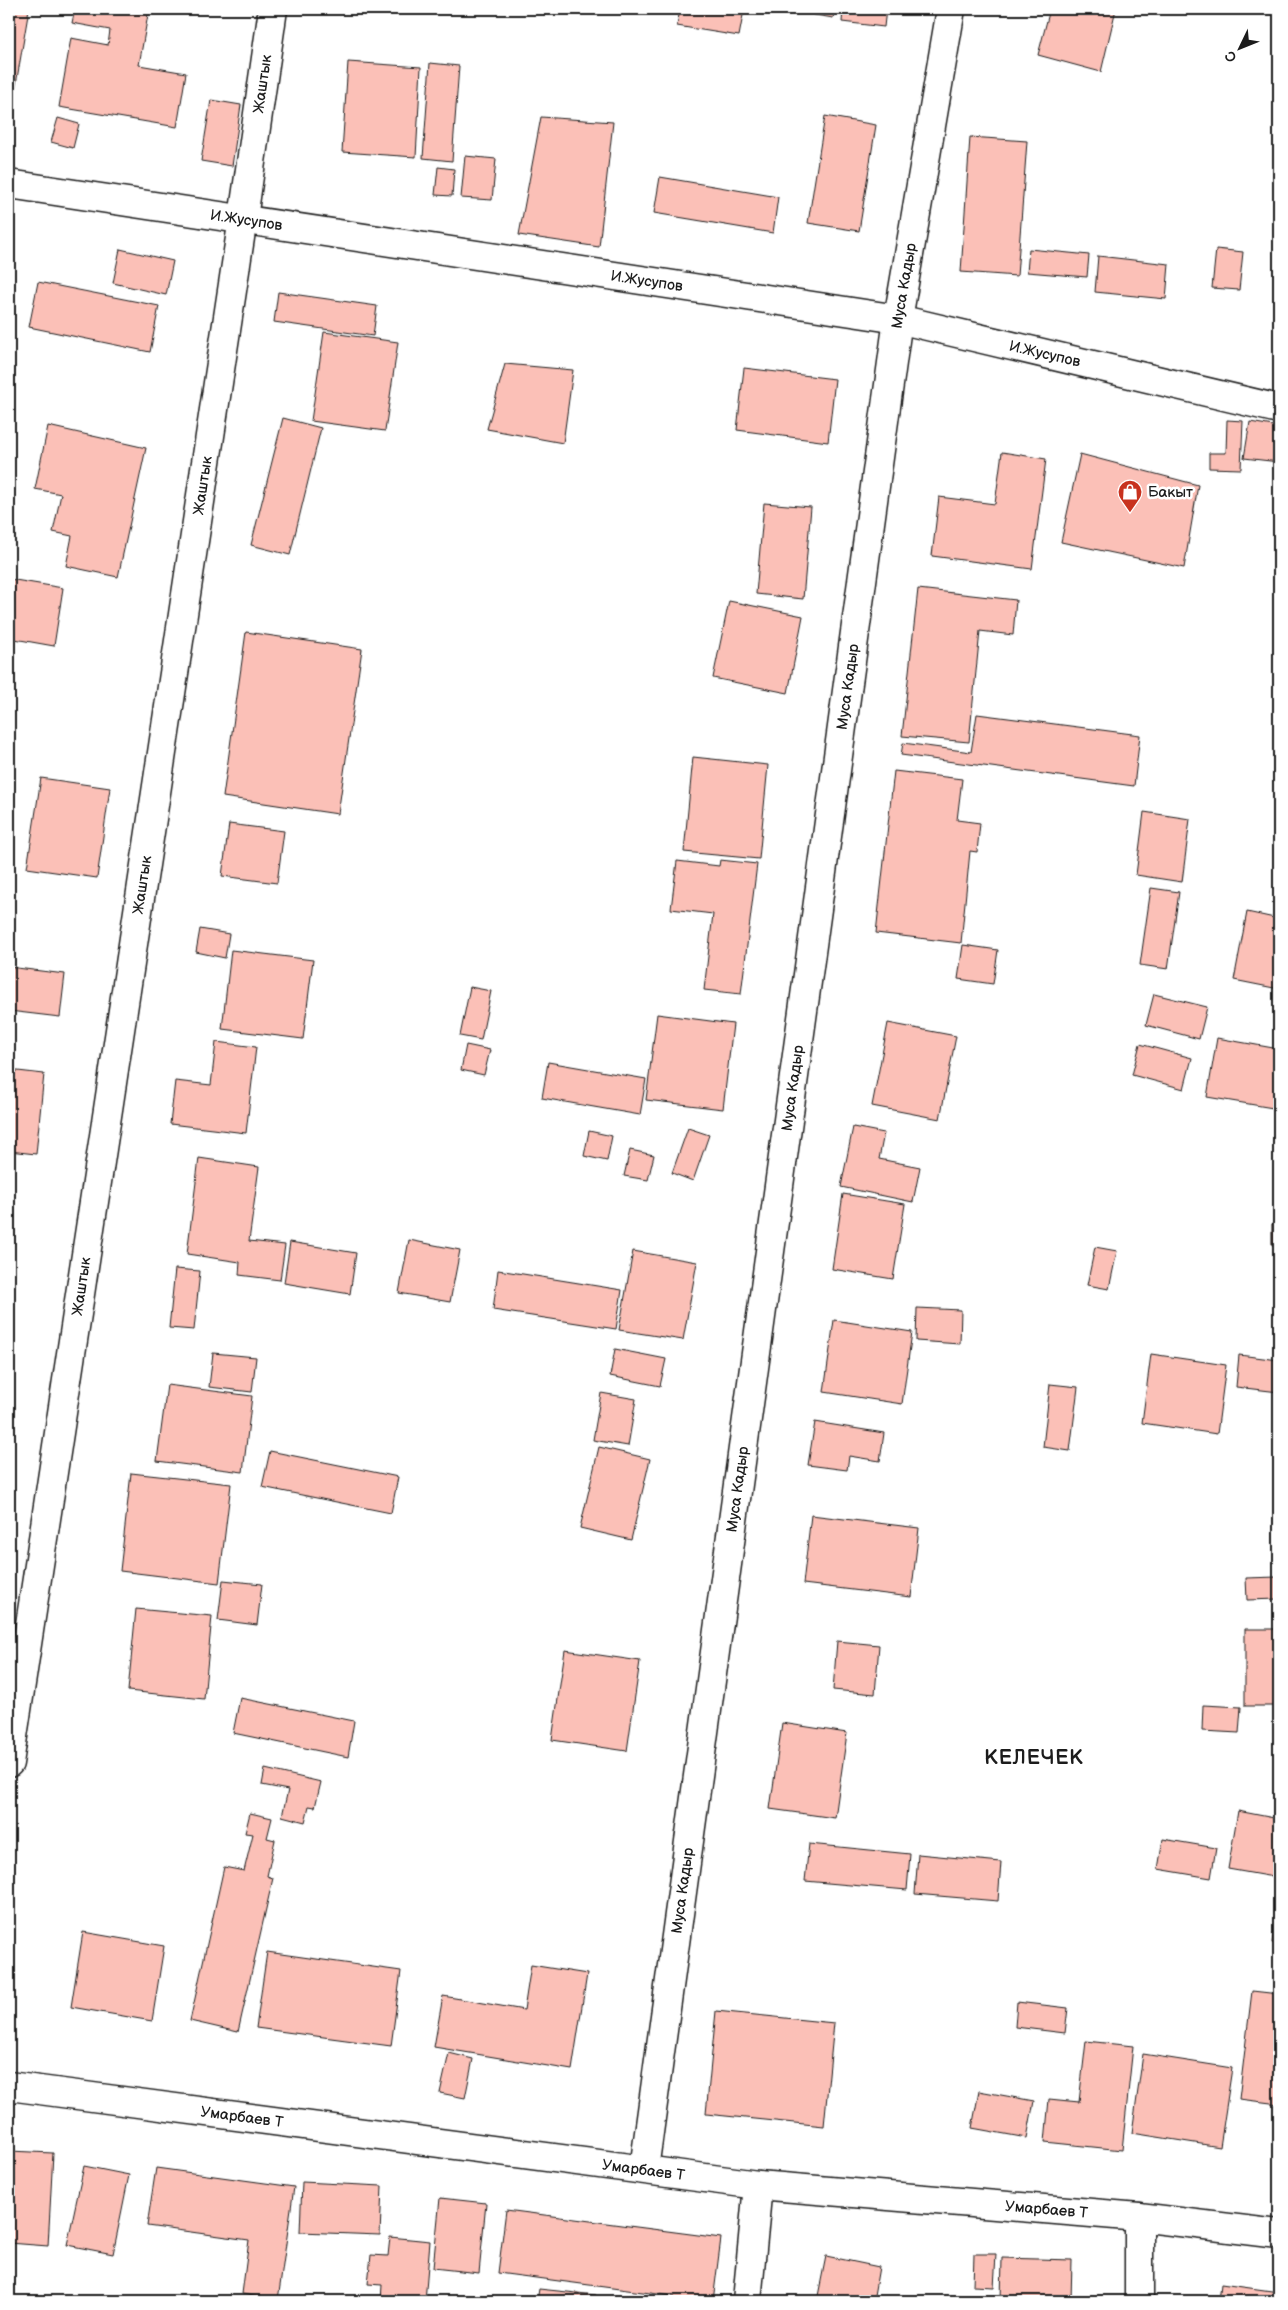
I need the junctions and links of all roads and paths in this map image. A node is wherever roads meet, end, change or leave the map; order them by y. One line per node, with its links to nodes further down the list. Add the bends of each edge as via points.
1 (273, 9): 4 (street, Жаштык)
2 (951, 9): 5 (street, Муса Кадыр)
3 (9, 184): 4 (street, И.Жусупов)
4 (243, 218): 5 (street, И.Жусупов); 7 (street, Жаштык)
5 (898, 319): 6 (street, И.Жусупов); 9 (street, Муса Кадыр)
6 (1279, 409)
7 (9, 1763)
8 (9, 2086): 9 (street, Умарбаев Т)
9 (644, 2170): 10 (street, Умарбаев Т)
10 (758, 2185): 11 (street, Умарбаев Т); 13 (street)
11 (1139, 2217): 12 (street, Умарбаев Т); 14 (street)
12 (1279, 2234)
13 (747, 2301)
14 (1140, 2301)

